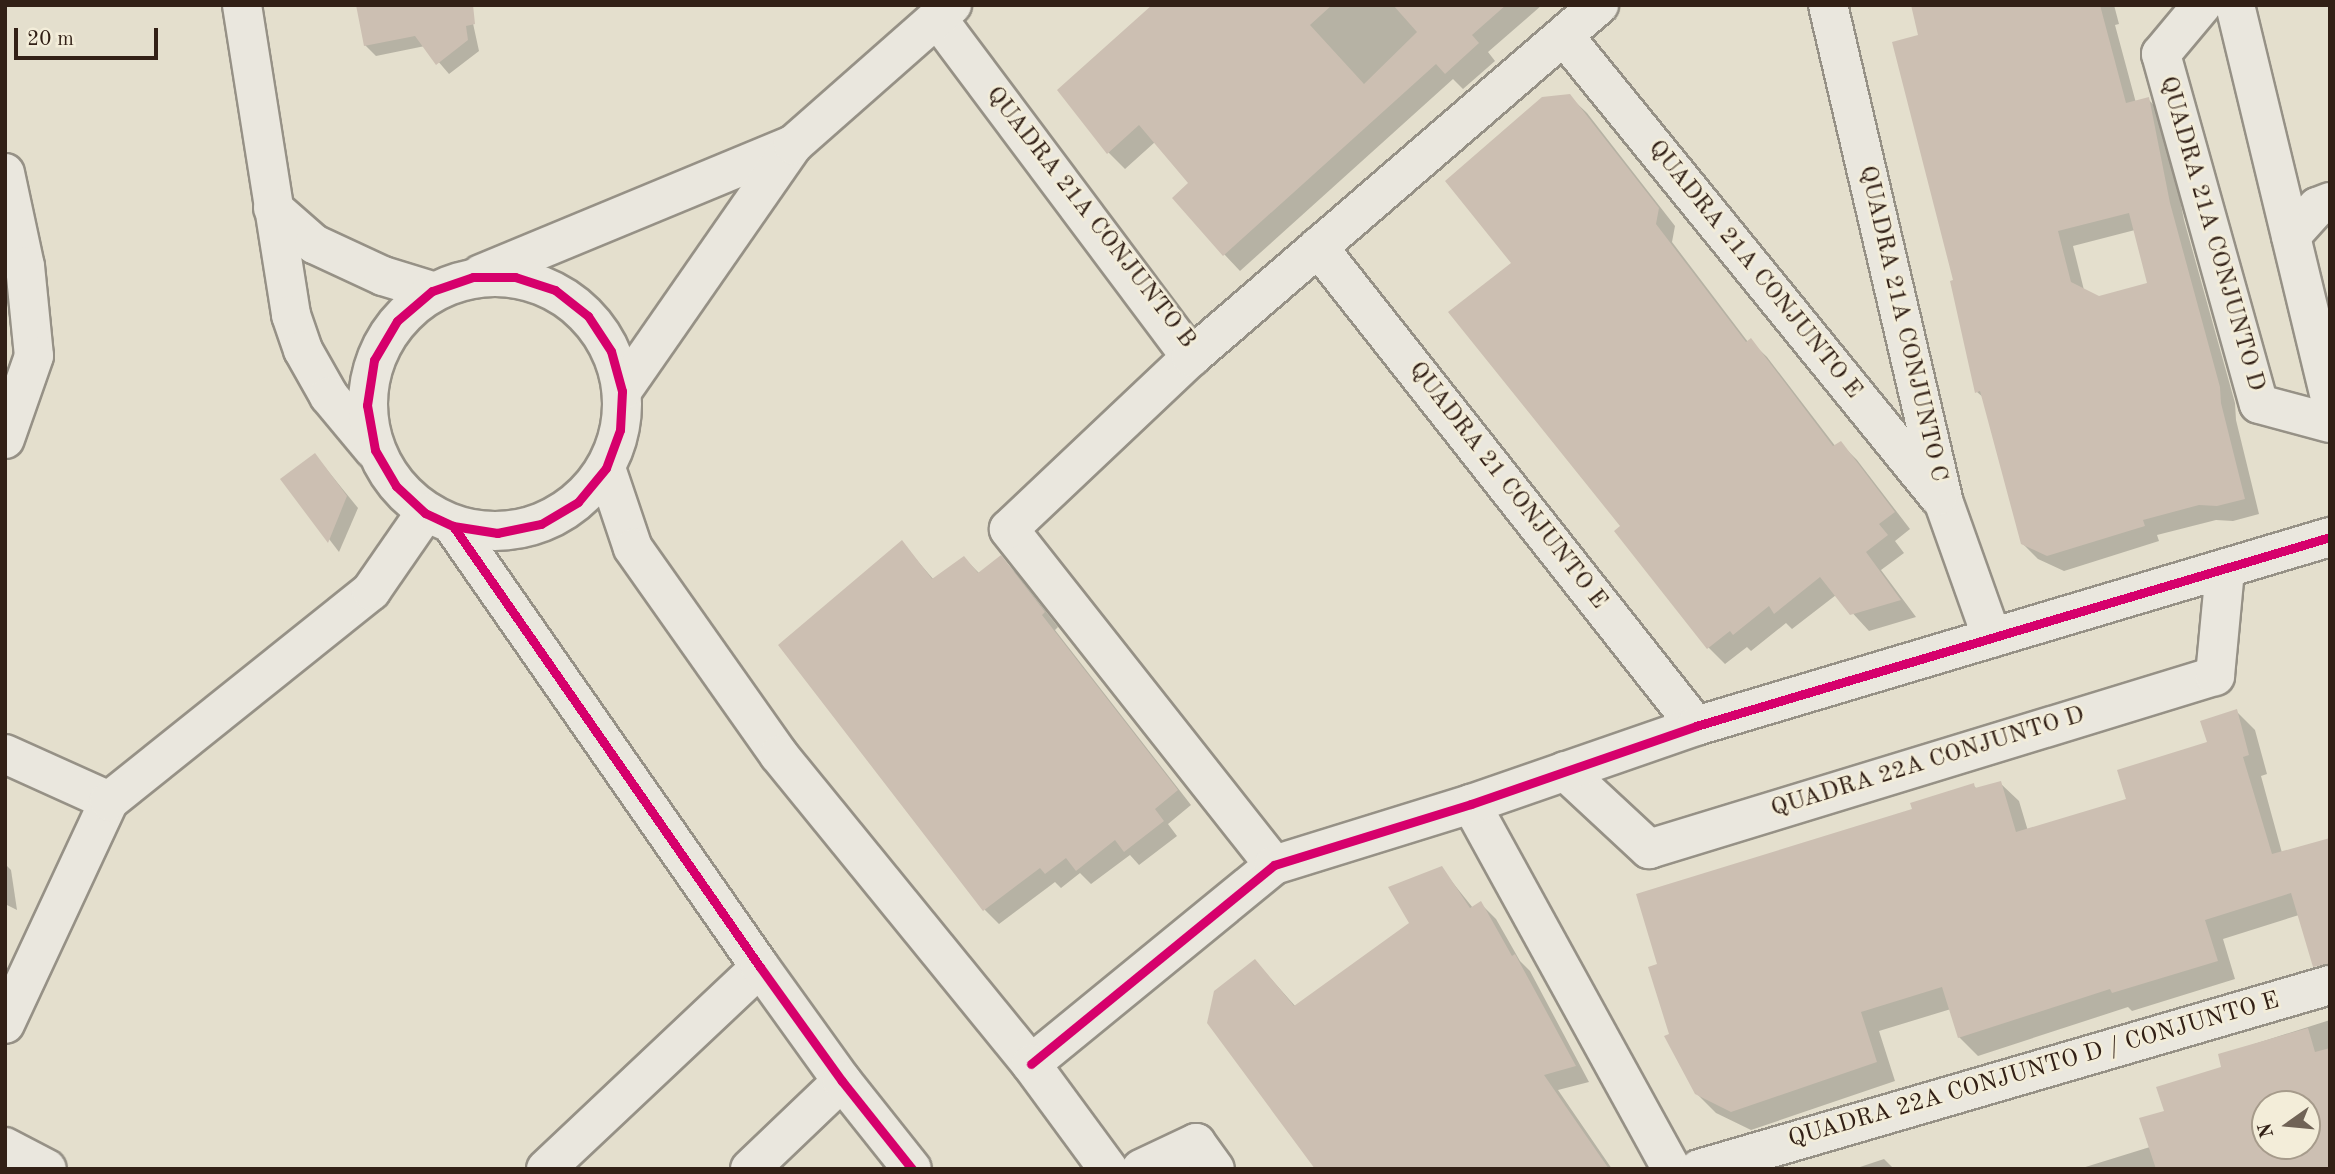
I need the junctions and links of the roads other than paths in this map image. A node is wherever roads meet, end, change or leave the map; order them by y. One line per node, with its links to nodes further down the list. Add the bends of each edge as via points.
1 (242, 5): 11 (street)
2 (1599, 5): 7 (street)
3 (1828, 5): 24 (street, QUADRA 21A CONJUNTO C)
4 (2202, 5): 20 (street, QUADRA 21A CONJUNTO D, via 2161,54 2259,404)
5 (2235, 5): 12 (street)
6 (945, 12): 8 (street); 16 (street, QUADRA 21A CONJUNTO B)
7 (1564, 36): 13 (street, QUADRA 21A CONJUNTO B); 24 (street, QUADRA 21A CONJUNTO E)
8 (793, 145): 14 (street); 18 (street)
9 (5, 173): 17 (street, via 25,266)
10 (2330, 202): 12 (street, via 2317,208)
11 (273, 208): 15 (street, via 314,244 383,276); 22 (street, via 291,316 303,350 329,396)
12 (2291, 236): 19 (street)
13 (1318, 247): 16 (street, QUADRA 21A CONJUNTO B); 29 (street, QUADRA 21 CONJUNTO E)
14 (474, 277): 15 (street); 18 (street, via 515,277 555,290 588,316 611,351)
15 (432, 291): 22 (street, via 397,321 374,360 367,405)
16 (1191, 357): 34 (street, via 1009,529)
17 (19, 362): 21 (street)
18 (622, 391): 23 (street, via 620,430)
19 (2330, 398)
20 (2330, 423)
21 (5, 439)
22 (375, 450): 25 (street, via 396,486)
23 (606, 468): 25 (street, via 578,502 541,524 497,533); 38 (street, via 633,548 779,755)
24 (1944, 503): 28 (street, QUADRA 21A CONJUNTO C)
25 (439, 519): 32 (street, via 370,592); 35 (street)
26 (2330, 537): 27 (street)
27 (2225, 570): 28 (street); 31 (street, QUADRA 22A CONJUNTO D, via 2215,676 1741,821 1649,849)
28 (1992, 638): 29 (street)
29 (1696, 726): 31 (street)
30 (5, 754): 32 (street)
31 (1565, 771): 33 (street)
32 (109, 802): 37 (street)
33 (1471, 804): 34 (street); 48 (street)
34 (1274, 865): 38 (street)
35 (760, 967): 39 (street); 42 (street)
36 (2330, 985): 49 (street, QUADRA 22A CONJUNTO D / CONJUNTO E)
37 (5, 1024)
38 (1031, 1065): 45 (street)
39 (842, 1081): 43 (street); 44 (street)
40 (5, 1147): 41 (street)
41 (47, 1169)
42 (546, 1169)
43 (750, 1169)
44 (912, 1169)
45 (1108, 1169)
46 (1141, 1169): 47 (street, via 1196,1143)
47 (1215, 1169)
48 (1672, 1169)
49 (1699, 1169)

